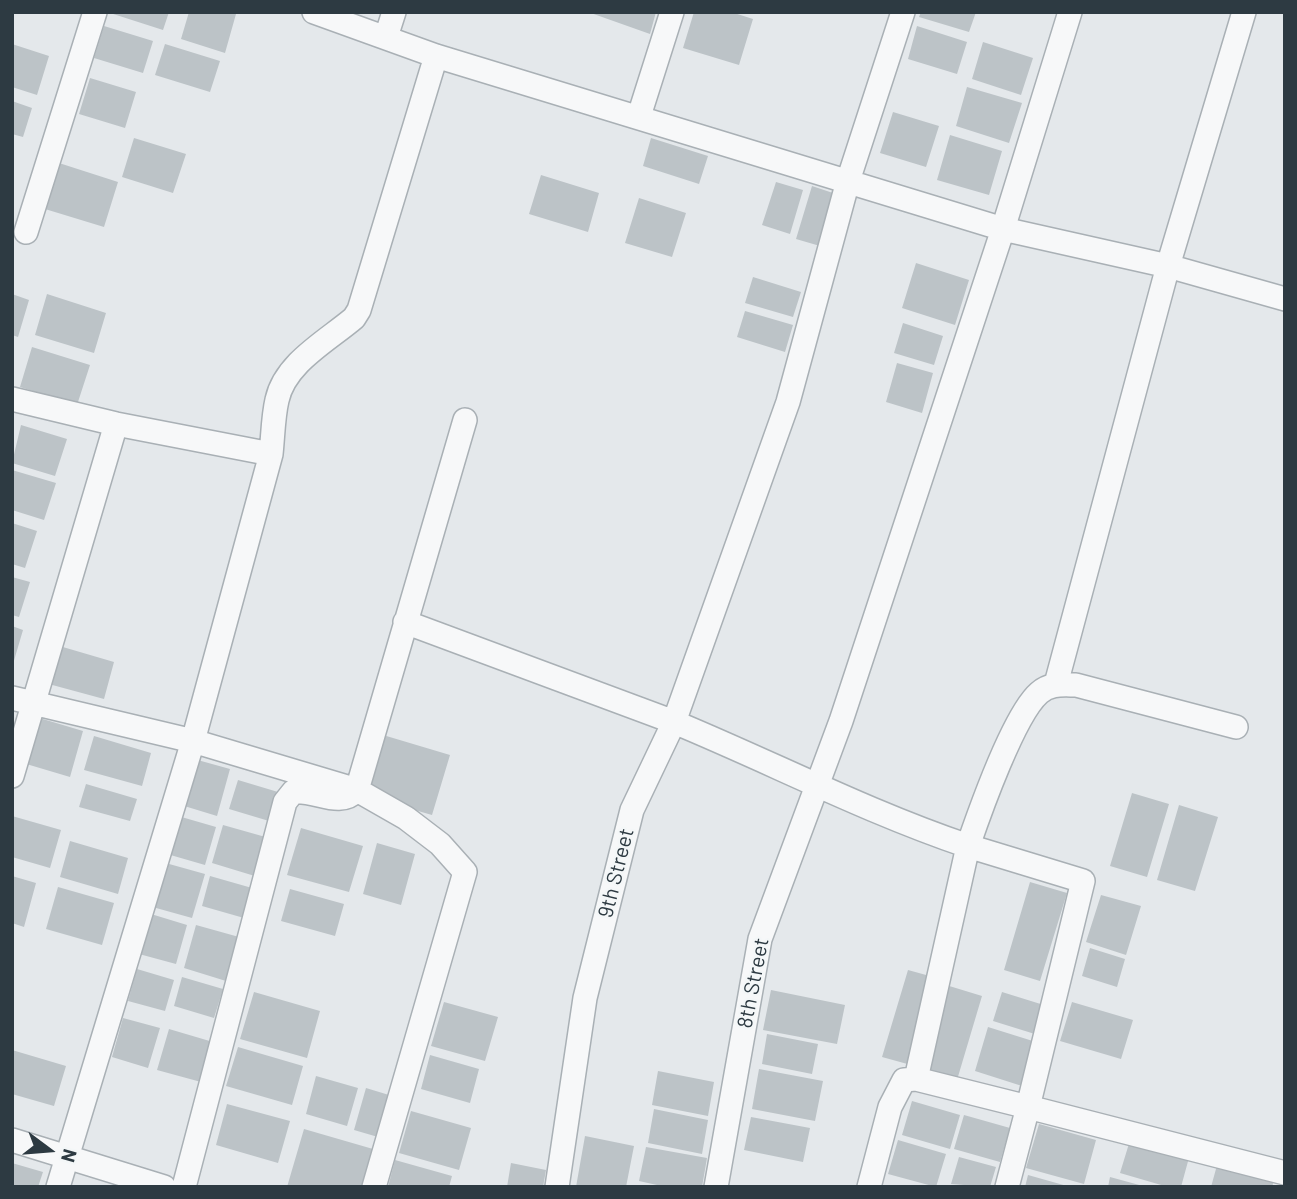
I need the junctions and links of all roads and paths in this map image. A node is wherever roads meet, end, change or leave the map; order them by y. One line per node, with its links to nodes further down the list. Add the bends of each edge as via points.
1 (95, 12): 13 (street)
2 (314, 12): 8 (street)
3 (394, 12): 8 (street)
4 (672, 12): 10 (street)
5 (903, 12): 11 (street, 9th Street)
6 (1070, 12): 12 (street, 8th Street)
7 (1244, 12): 14 (street)
8 (386, 37): 9 (street)
9 (436, 56): 10 (street); 19 (street, via 359,310 286,378 277,398)
10 (639, 116): 11 (street)
11 (848, 181): 12 (street); 24 (street, 9th Street, via 788,402)
12 (1003, 229): 14 (street); 28 (street, 8th Street)
13 (26, 232)
14 (1168, 266): 15 (street); 21 (street)
15 (1285, 299)
16 (12, 399): 18 (street)
17 (465, 420): 20 (street)
18 (117, 424): 19 (street); 23 (street)
19 (271, 454): 26 (street)
20 (405, 622): 24 (street); 29 (street)
21 (1056, 684): 25 (street, via 1076,685); 30 (street, via 1040,692 1021,719)
22 (12, 698): 23 (street)
23 (35, 704): 26 (street); 27 (street)
24 (674, 722): 28 (street); 40 (street, 9th Street, via 632,810 586,998)
25 (1236, 727)
26 (193, 741): 29 (street); 34 (street)
27 (12, 776)
28 (818, 787): 30 (street); 41 (street, 8th Street, via 760,939)
29 (357, 790): 38 (street, via 341,800 305,790 293,792 285,802); 39 (street, via 406,818 440,844 465,872)
30 (968, 846): 31 (street); 32 (street, via 1083,881)
31 (916, 1079): 32 (street); 42 (street, via 898,1086)
32 (1028, 1107): 35 (street); 43 (street)
33 (12, 1140): 34 (street)
34 (67, 1157): 36 (street); 37 (street)
35 (1285, 1173)
36 (58, 1187)
37 (164, 1187)
38 (184, 1187)
39 (374, 1187)
40 (557, 1187)
41 (716, 1187)
42 (869, 1187)
43 (1007, 1187)

